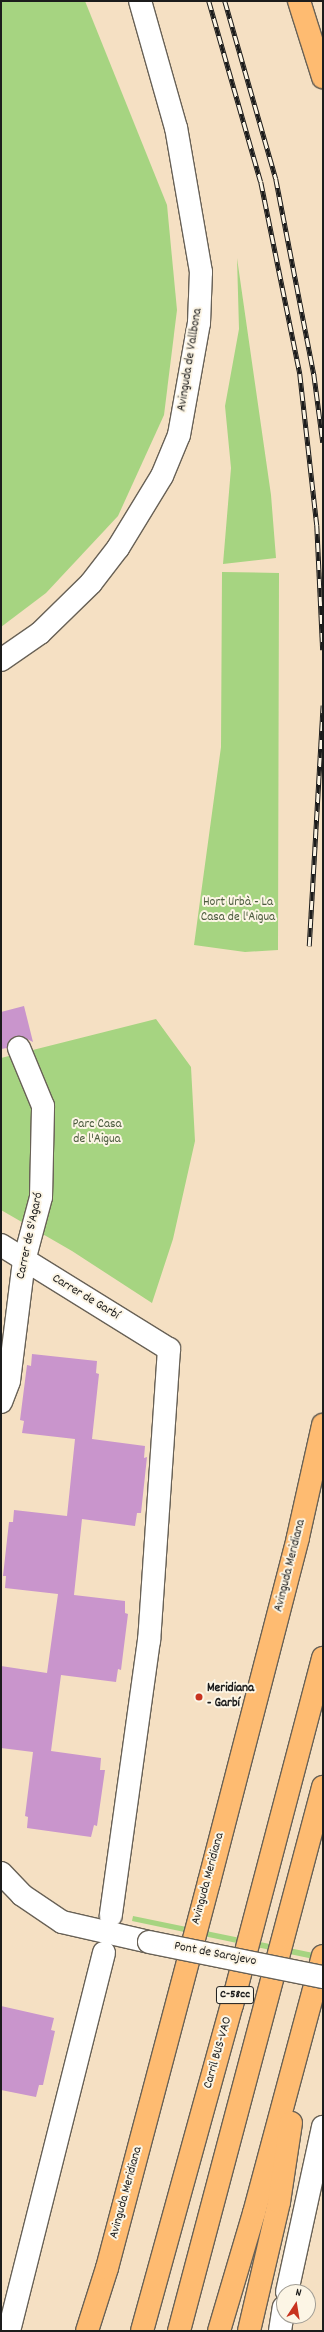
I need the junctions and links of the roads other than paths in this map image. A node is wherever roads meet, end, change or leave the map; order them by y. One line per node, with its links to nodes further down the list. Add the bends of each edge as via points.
1 (140, 1): 4 (street, Avinguda de Vallbona, via 176,128 201,272 199,323 179,435 162,476 118,548 91,584 40,633)
2 (299, 1): 3 (highway)
3 (323, 77)
4 (1, 660)
5 (18, 1048): 7 (street, Carrer de S'Agaró, via 43,1106 41,1197)
6 (1, 1245): 7 (street, Carrer de Garbí)
7 (24, 1261): 8 (street, Carrer de S'Agaró, via 10,1380); 13 (street, Carrer de Garbí, via 169,1349 149,1640)
8 (1, 1402)
9 (323, 1425): 20 (highway, Avinguda Meridiana, via 298,1537 209,1882)
10 (323, 1658): 21 (highway, Carril BUS-VAO / C-58cc, via 239,1982)
11 (323, 1787): 22 (highway)
12 (1, 1873): 13 (street, Pont de Sarajevo, via 22,1895 62,1922)
13 (108, 1934): 15 (street, Pont de Sarajevo, bridge); 19 (street)
14 (323, 1956): 16 (highway)
15 (323, 1977)
16 (305, 2028): 23 (highway); 24 (highway, via 279,2202)
17 (323, 2127): 18 (street)
18 (289, 2284)
19 (9, 2331)
20 (88, 2331)
21 (142, 2331)
22 (179, 2331)
23 (219, 2331)
24 (249, 2331)

